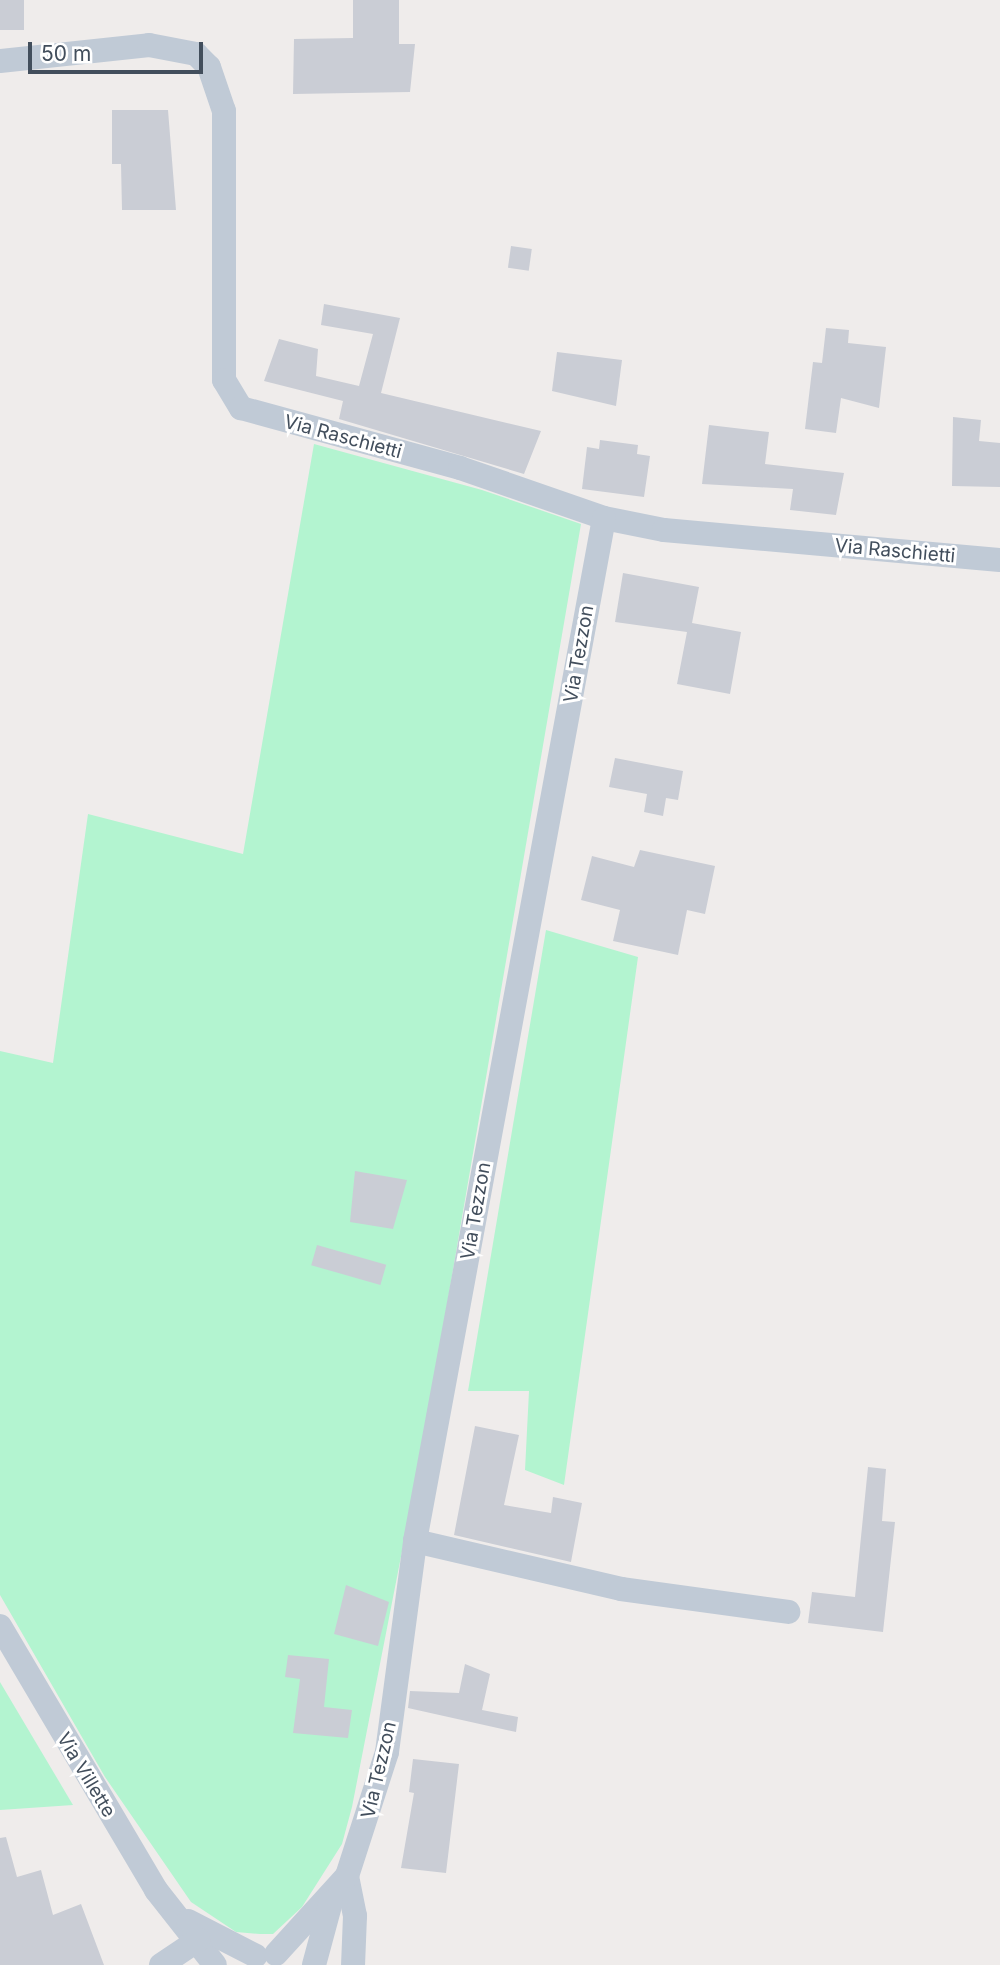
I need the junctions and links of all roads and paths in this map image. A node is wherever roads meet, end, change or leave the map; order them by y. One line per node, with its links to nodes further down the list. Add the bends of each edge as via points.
1 (0, 61): 2 (street, Via Raschietti, via 149,45 196,54 209,67 224,111 224,380 241,408 460,468)
2 (604, 518): 3 (street, Via Raschietti, via 664,530); 4 (street, Via Tezzon)
3 (1000, 560)
4 (415, 1541): 5 (street, via 621,1589); 7 (street, Via Tezzon, via 387,1752)
5 (788, 1612)
6 (0, 1626): 9 (street, Via Villette, via 156,1890)
7 (347, 1876): 8 (street, Via Tezzon); 16 (street, via 355,1916)
8 (332, 1898): 11 (street, Via Tezzon); 15 (street, Via Tezzon)
9 (181, 1917): 10 (street, Via Villette); 11 (street, Via Villette)
10 (198, 1940): 12 (street); 13 (street, Via Villette)
11 (258, 1958): 14 (street, Via Villette)
12 (161, 1965)
13 (215, 1965)
14 (302, 1965)
15 (314, 1965)
16 (353, 1965)

